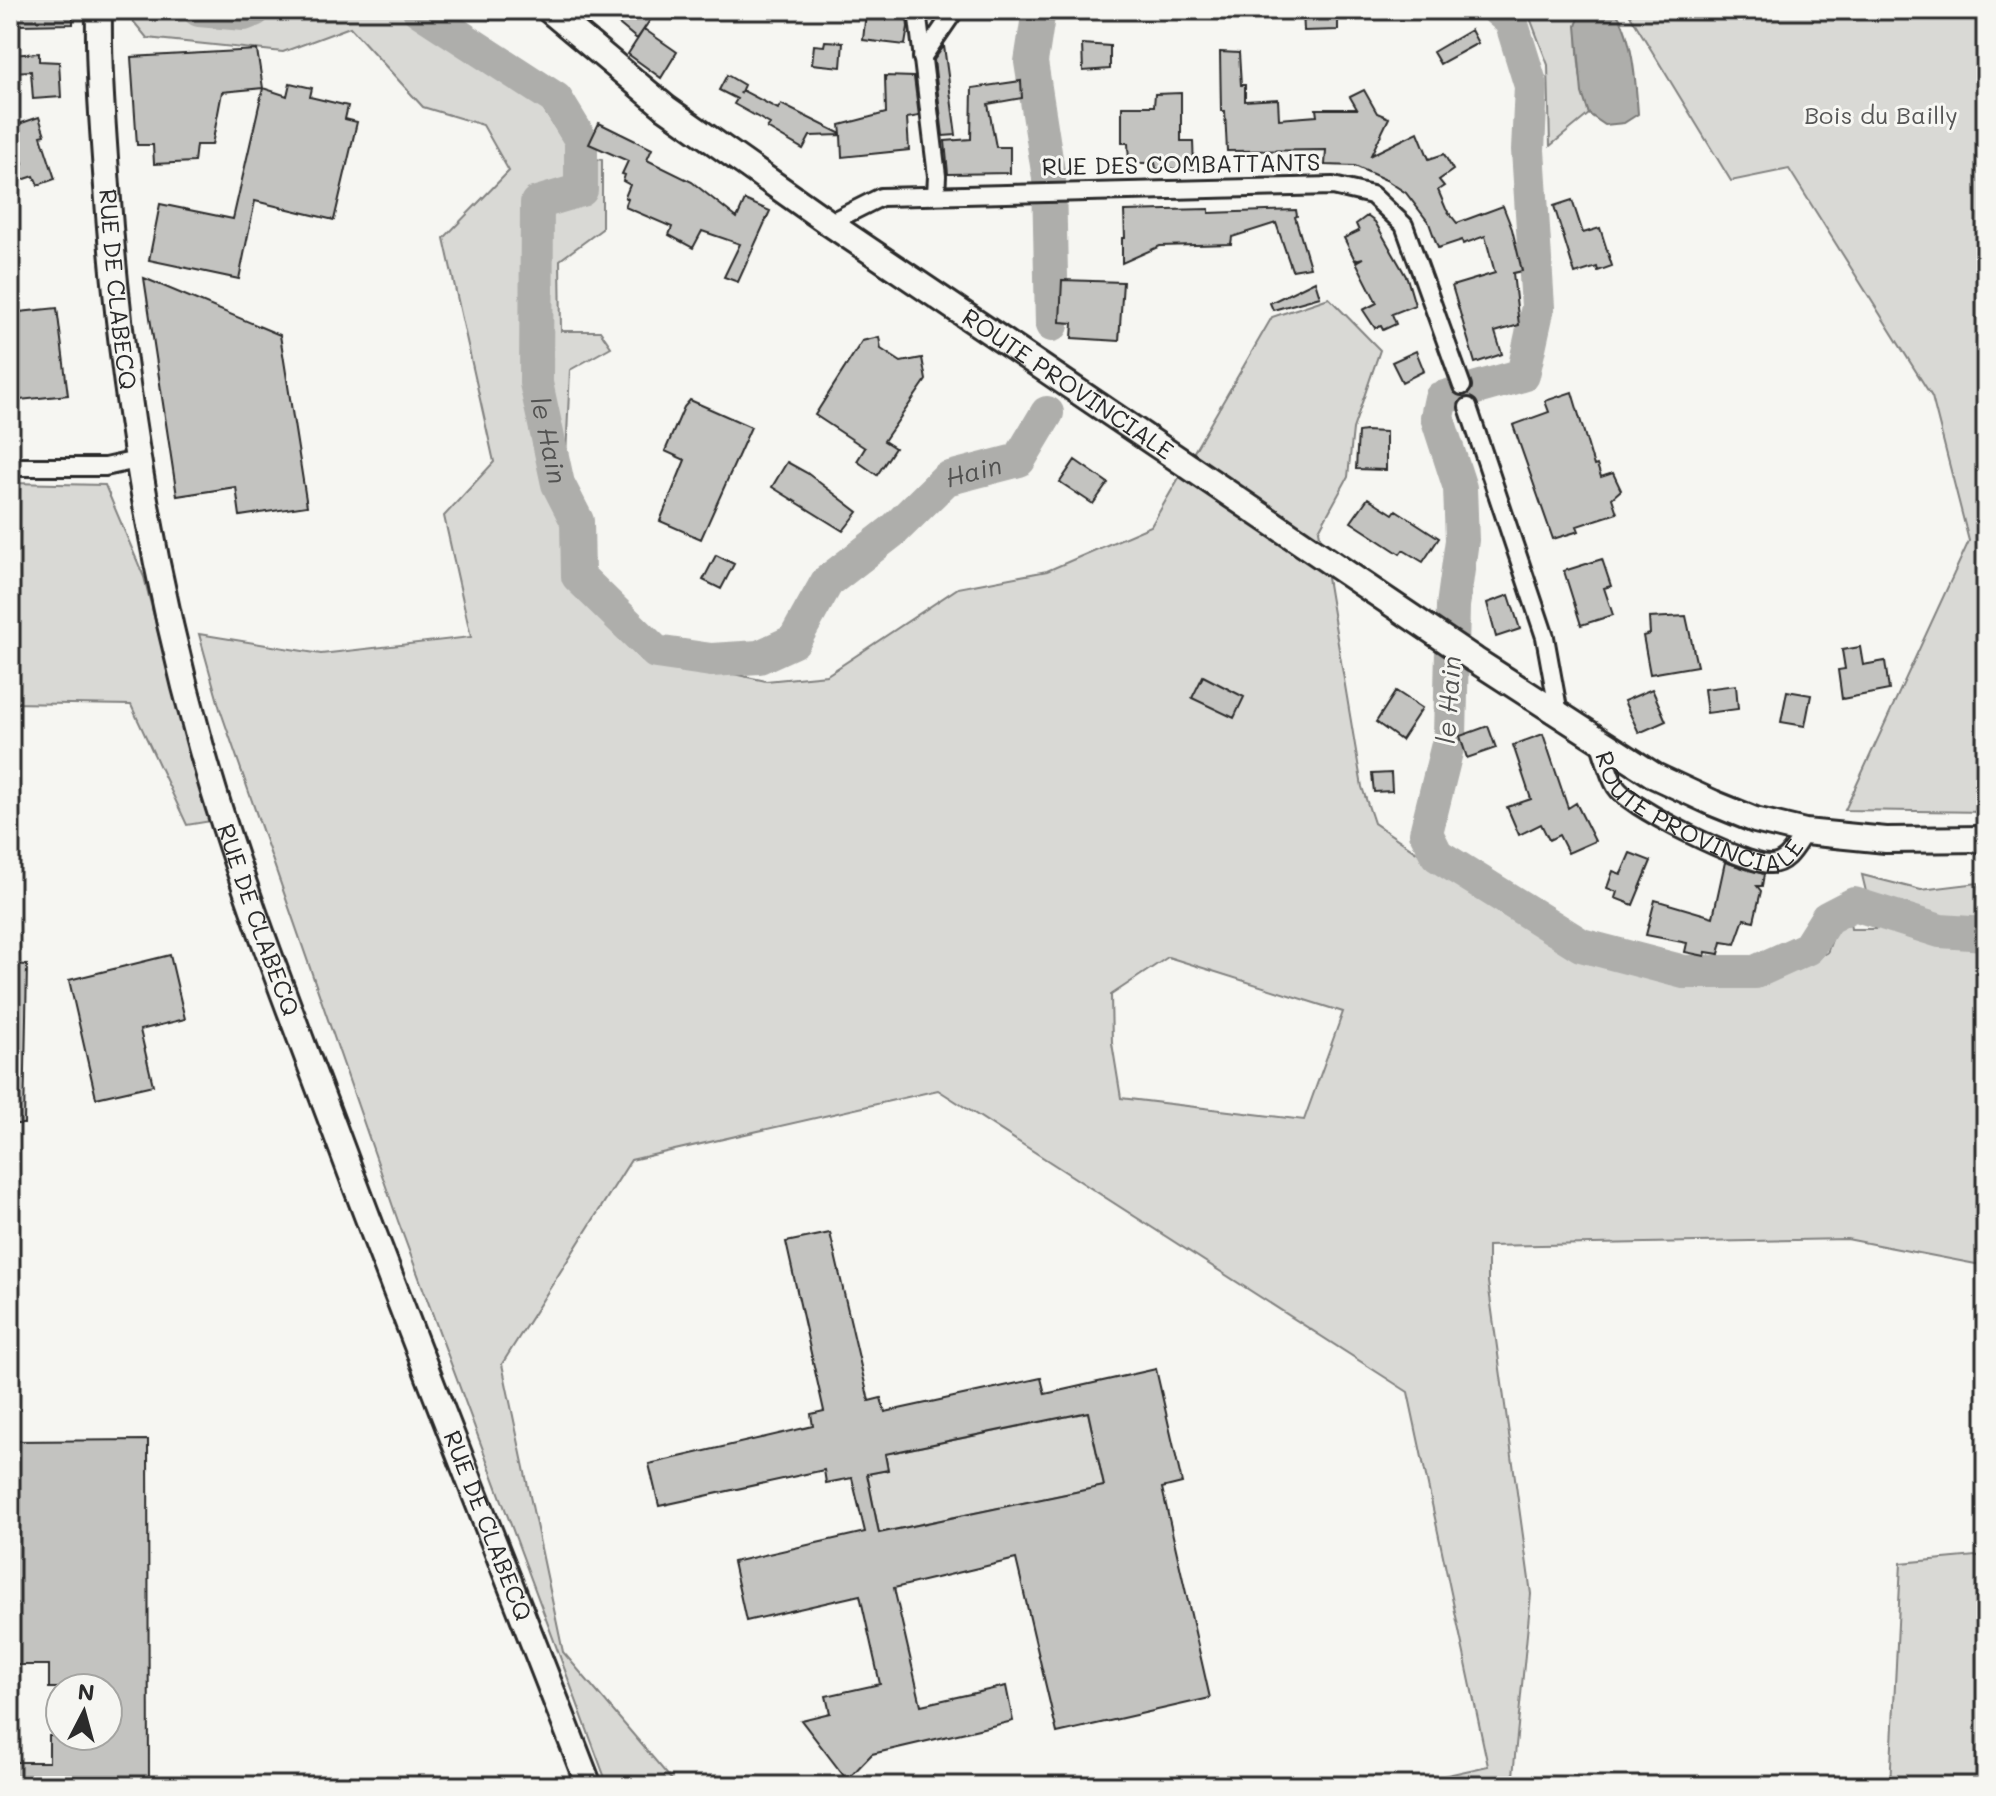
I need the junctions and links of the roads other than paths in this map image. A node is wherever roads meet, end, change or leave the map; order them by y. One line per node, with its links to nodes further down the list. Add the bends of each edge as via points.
1 (99, 10): 10 (street, RUE DE CLABECQ, via 115,292)
2 (549, 10): 7 (street, ROUTE PROVINCIALE, via 666,108)
3 (917, 10): 5 (street)
4 (955, 10): 5 (street)
5 (922, 58): 6 (street)
6 (936, 195): 7 (street, RUE DES COMBATTANTS, via 881,197); 8 (street, RUE DES COMBATTANTS, via 1333,186 1372,195 1404,225)
7 (829, 223): 12 (street, ROUTE PROVINCIALE)
8 (1462, 386)
9 (1468, 407): 12 (street, via 1545,637)
10 (137, 460): 11 (street, via 105,467); 16 (street, RUE DE CLABECQ, via 179,658 243,887)
11 (10, 467)
12 (1559, 714): 13 (street, ROUTE PROVINCIALE)
13 (1599, 741): 14 (street, ROUTE PROVINCIALE, via 1713,803); 14 (street, ROUTE PROVINCIALE, via 1617,789 1711,845 1770,864 1787,858)
14 (1805, 832): 15 (street, ROUTE PROVINCIALE, via 1886,840)
15 (1986, 839)
16 (589, 1786)

